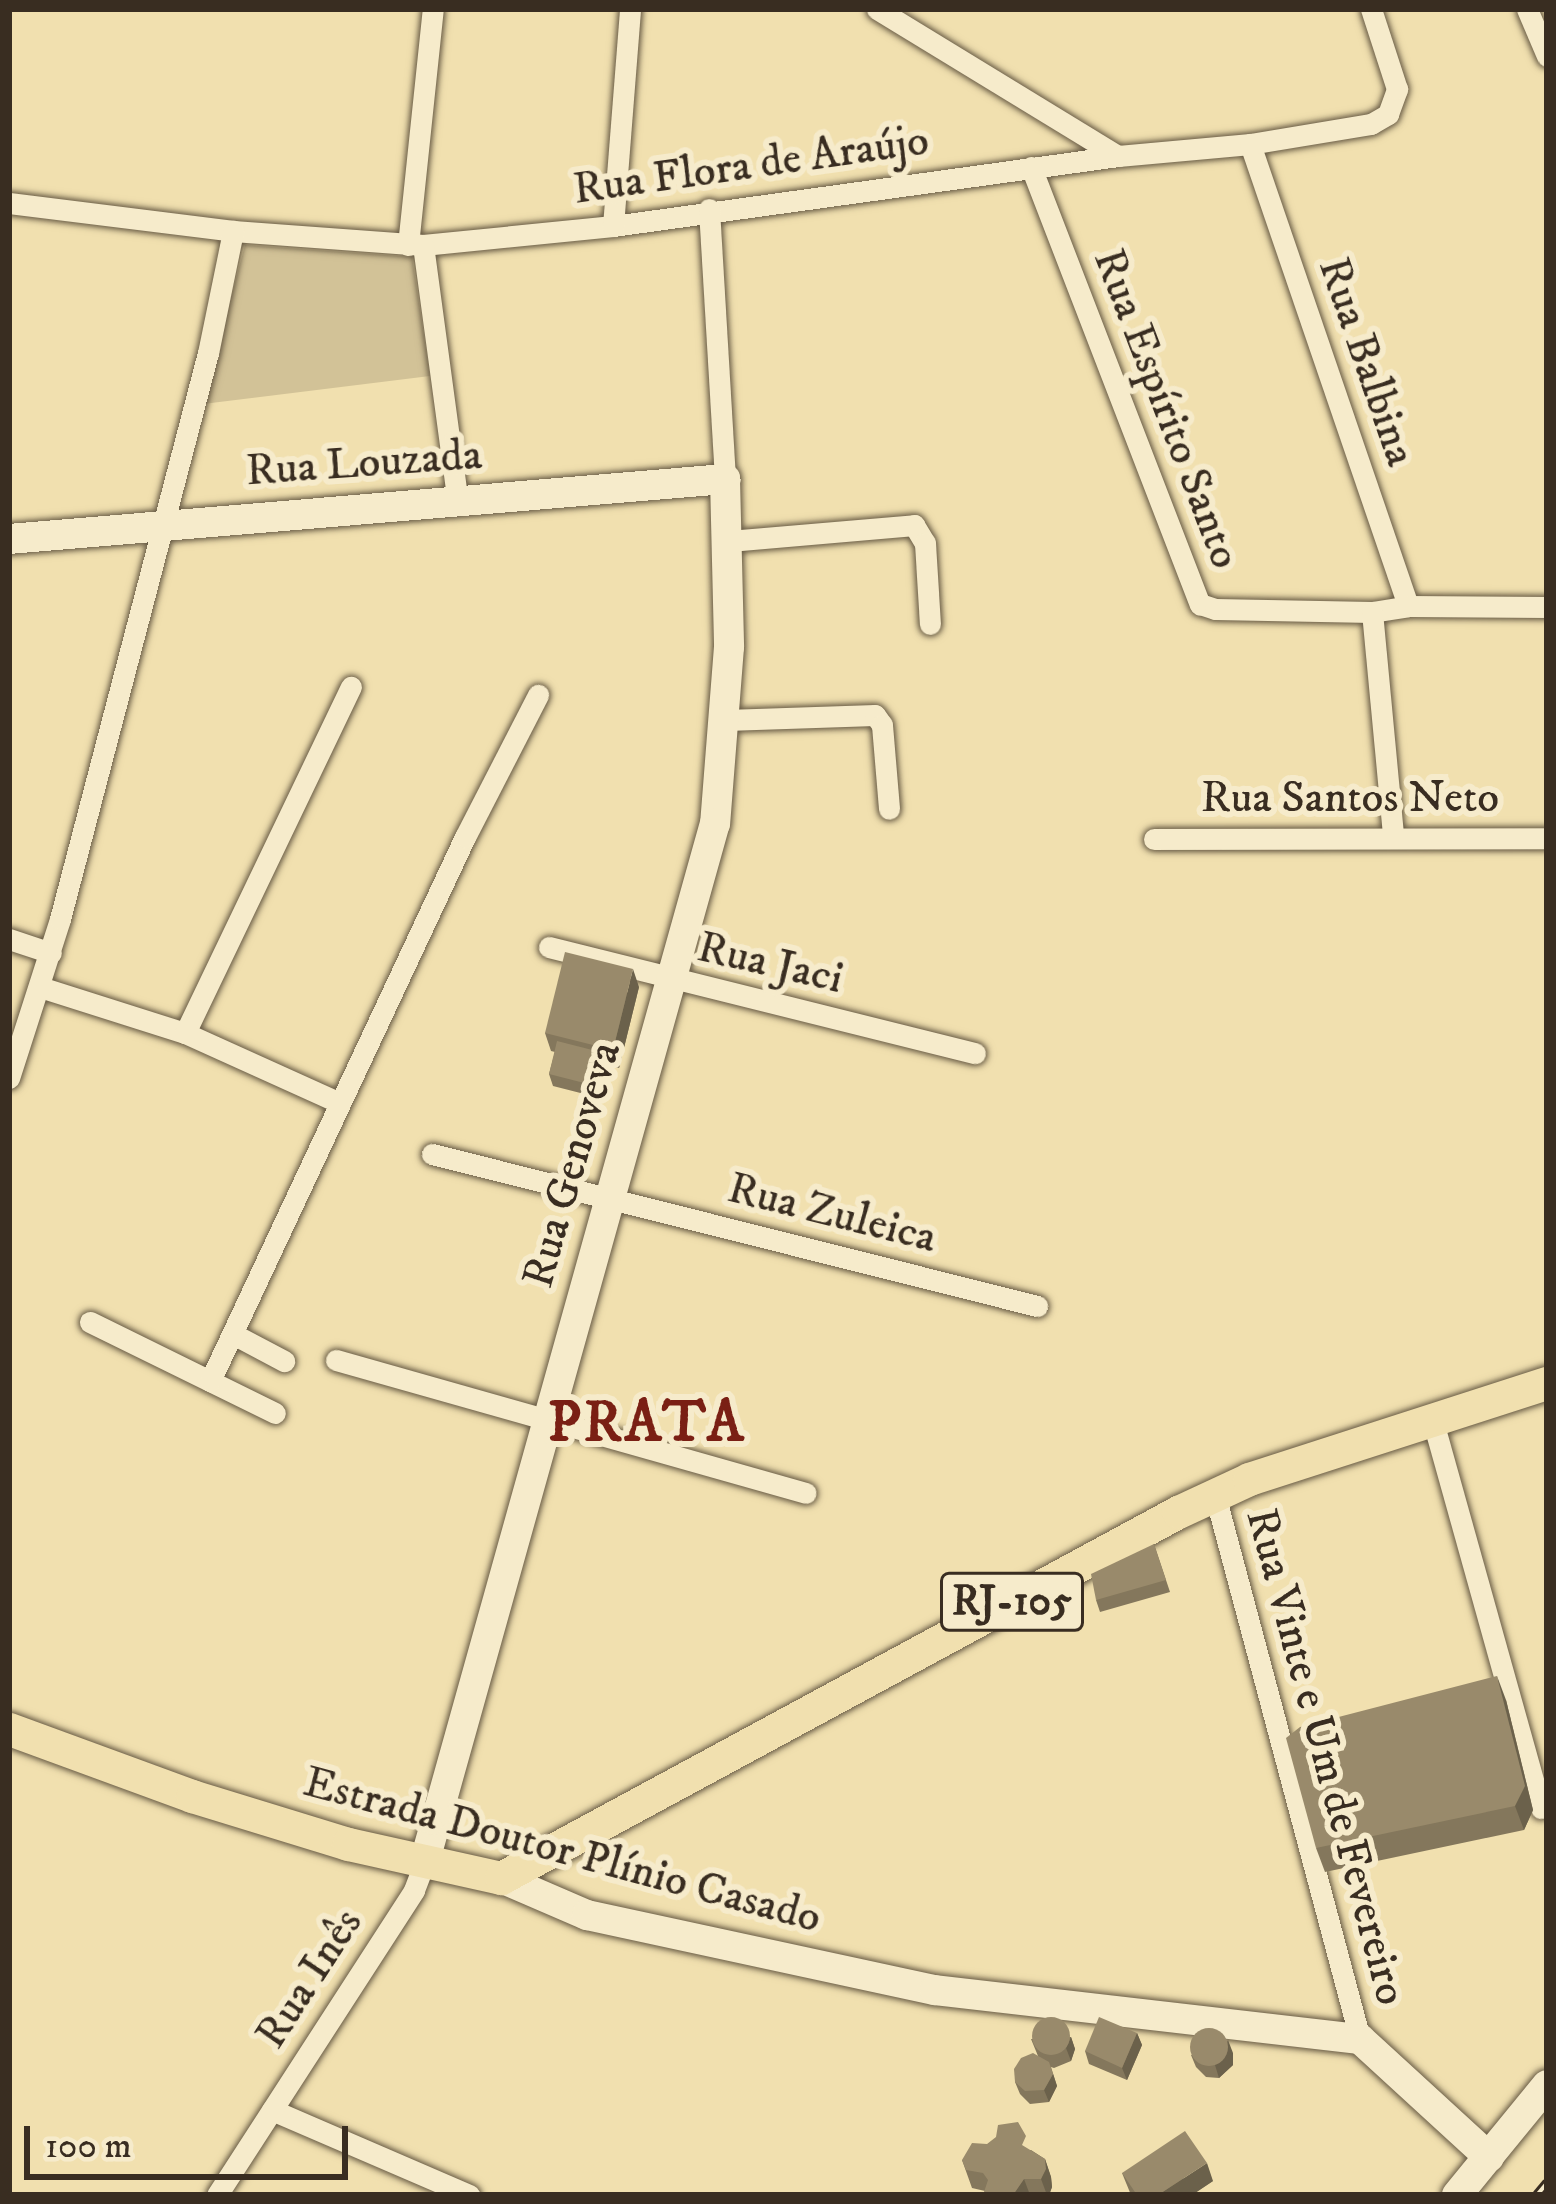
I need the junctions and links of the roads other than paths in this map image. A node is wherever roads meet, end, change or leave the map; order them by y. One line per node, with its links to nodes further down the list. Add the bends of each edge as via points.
1 (433, 9): 14 (street)
2 (630, 9): 12 (street)
3 (877, 9): 8 (street)
4 (1371, 9): 7 (street, Rua Flora de Araújo, via 1397,89 1388,114 1371,124)
5 (1527, 9): 6 (street)
6 (1547, 56)
7 (1250, 144): 8 (street, Rua Flora de Araújo); 20 (street, Rua Balbina)
8 (1118, 156): 9 (street, Rua Flora de Araújo)
9 (1031, 167): 11 (street, Rua Flora de Araújo); 22 (street, Rua Espírito Santo, via 1195,596 1215,610)
10 (9, 203): 13 (street, Rua Flora de Araújo)
11 (710, 209): 12 (street, Rua Flora de Araújo); 15 (street)
12 (613, 226): 14 (street, Rua Flora de Araújo)
13 (233, 231): 14 (street, Rua Flora de Araújo); 17 (street)
14 (416, 245): 16 (street)
15 (725, 479): 16 (street, Rua Louzada); 19 (street, Rua Genoveva)
16 (458, 504): 17 (street, Rua Louzada)
17 (164, 524): 18 (street, Rua Louzada); 33 (street)
18 (9, 539)
19 (729, 541): 23 (street, via 914,526 925,544); 26 (street, Rua Genoveva)
20 (1408, 606): 21 (street, Rua Espírito Santo); 22 (street, Rua Espírito Santo)
21 (1547, 607)
22 (1372, 612): 28 (street)
23 (930, 624)
24 (351, 687): 36 (street)
25 (538, 695): 39 (street)
26 (726, 720): 27 (street, via 875,715); 34 (street, Rua Genoveva, via 715,823)
27 (889, 809)
28 (1393, 836): 29 (street, Rua Santos Neto); 30 (street, Rua Santos Neto)
29 (1547, 838)
30 (1154, 839)
31 (9, 939): 33 (street)
32 (549, 947): 34 (street, Rua Jaci)
33 (51, 953): 35 (street)
34 (672, 981): 37 (street, Rua Jaci); 41 (street, Rua Genoveva)
35 (40, 987): 36 (street); 38 (street)
36 (185, 1033): 39 (street)
37 (975, 1053)
38 (9, 1078)
39 (340, 1103): 44 (street)
40 (432, 1154): 41 (street, Rua Zuleica)
41 (608, 1199): 42 (street, Rua Zuleica); 50 (street, Rua Genoveva)
42 (1037, 1306)
43 (89, 1322): 47 (street)
44 (233, 1334): 46 (street); 47 (street)
45 (336, 1360): 50 (street)
46 (284, 1361)
47 (210, 1381): 49 (street)
48 (1547, 1383): 51 (main road, RJ-105)
49 (275, 1413)
50 (550, 1417): 52 (street); 56 (street, Rua Genoveva)
51 (1432, 1418): 53 (main road, RJ-105); 55 (street)
52 (806, 1493)
53 (1215, 1495): 57 (main road, RJ-105); 58 (street, Rua Vinte e Um de Fevereiro)
54 (9, 1730): 56 (main road, Estrada Doutor Plínio Casado, via 191,1796)
55 (1541, 1808)
56 (424, 1864): 57 (main road, Estrada Doutor Plínio Casado); 60 (street, Rua Inês)
57 (501, 1878): 58 (street, Estrada Doutor Plínio Casado, via 587,1915 915,1986)
58 (1360, 2039): 61 (street)
59 (1547, 2085): 61 (street)
60 (272, 2110): 62 (street, Rua Inês); 63 (street)
61 (1489, 2157): 64 (street)
62 (217, 2195)
63 (470, 2195)
64 (1457, 2195)

